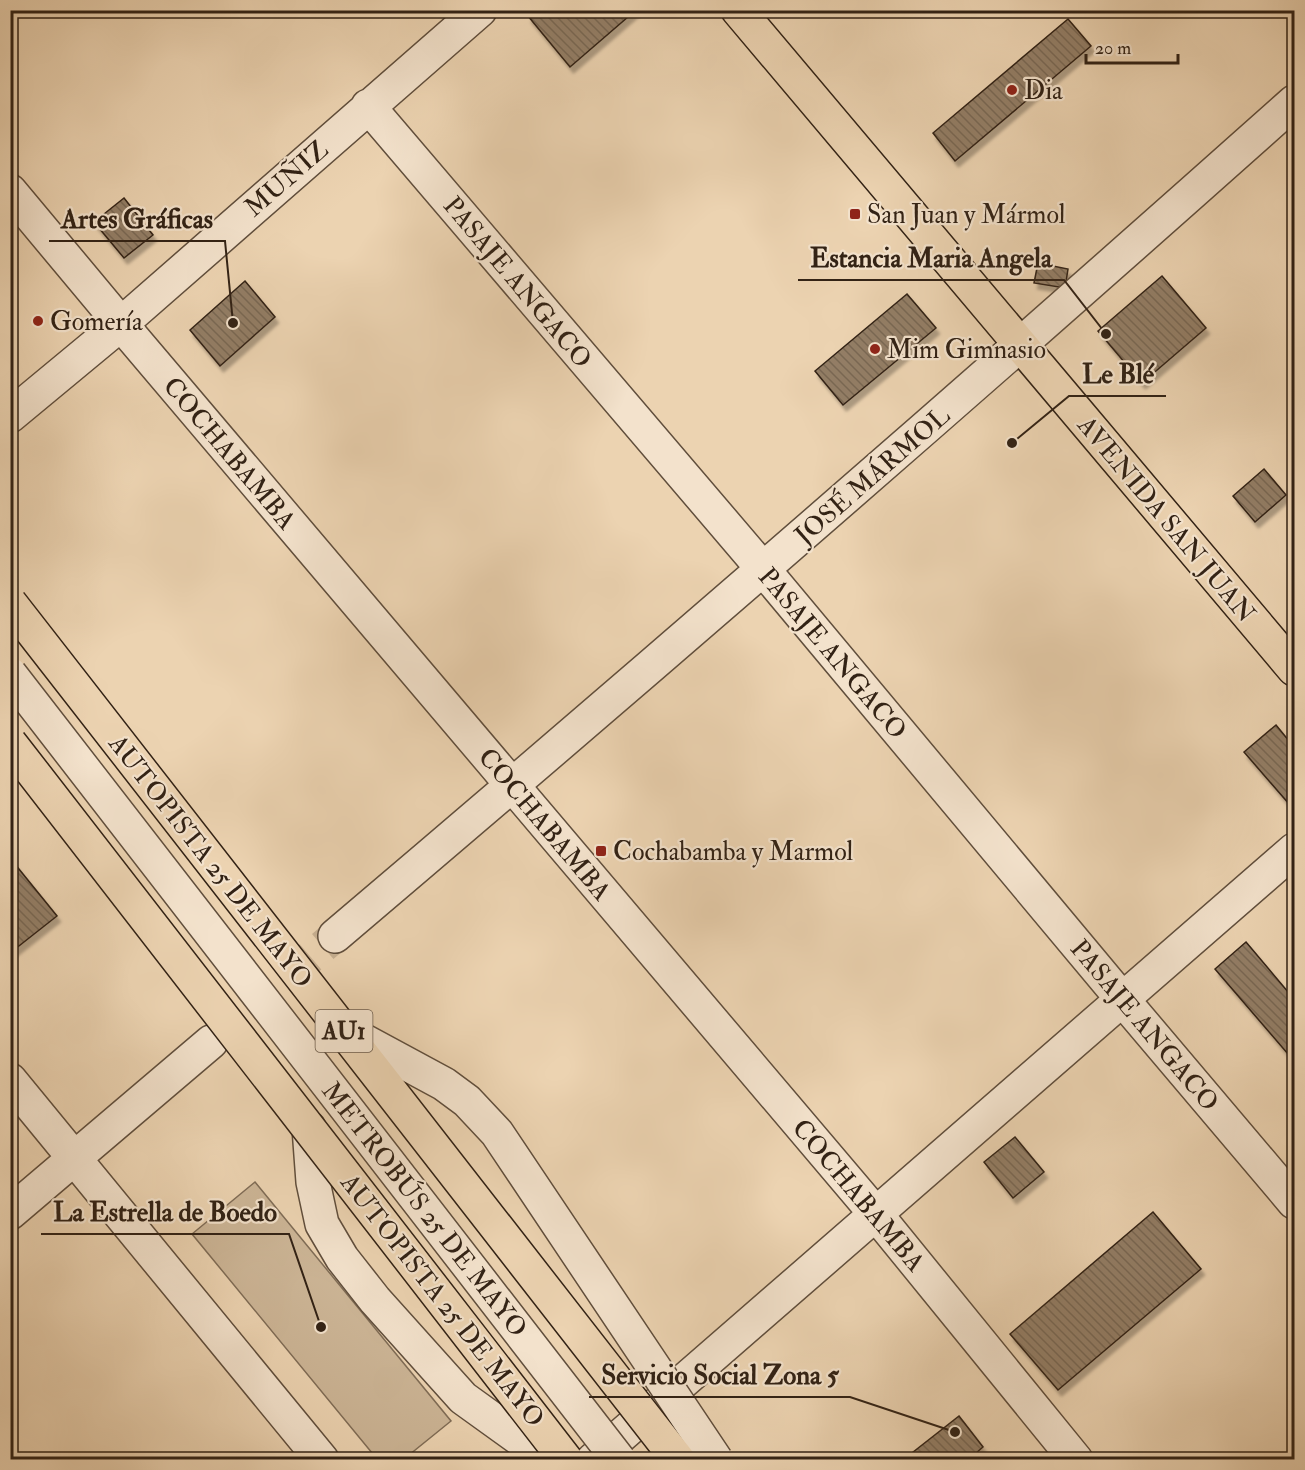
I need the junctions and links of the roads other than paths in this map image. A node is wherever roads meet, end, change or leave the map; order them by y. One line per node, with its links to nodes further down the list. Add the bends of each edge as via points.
1 (480, 10): 4 (street, MUÑIZ)
2 (738, 10): 7 (main road, AVENIDA SAN JUAN)
3 (1294, 102): 7 (street, JOSÉ MÁRMOL)
4 (368, 106): 6 (street, MUÑIZ); 9 (street, PASAJE ANGACO)
5 (10, 191): 6 (street, COCHABAMBA)
6 (121, 324): 8 (street, MUÑIZ); 14 (street, COCHABAMBA)
7 (1021, 346): 9 (street, JOSÉ MÁRMOL); 11 (main road, AVENIDA SAN JUAN)
8 (10, 416)
9 (763, 569): 14 (street, JOSÉ MÁRMOL); 17 (street, PASAJE ANGACO)
10 (10, 603): 18 (main road, AUTOPISTA 25 DE MAYO / AU1, bridge)
11 (1294, 669)
12 (10, 674): 30 (street, METROBÚS 25 DE MAYO, bridge)
13 (10, 743): 21 (main road, AUTOPISTA 25 DE MAYO, bridge)
14 (513, 786): 16 (street, JOSÉ MÁRMOL); 25 (street, COCHABAMBA)
15 (1294, 850): 17 (street)
16 (335, 936)
17 (1123, 1000): 23 (street, PASAJE ANGACO); 25 (street)
18 (342, 1029): 31 (main road, AUTOPISTA 25 DE MAYO / AU1, bridge); 32 (street, bridge, via 444,1083 496,1133)
19 (211, 1041): 22 (street)
20 (10, 1080): 22 (street)
21 (309, 1128): 27 (street, via 313,1182 322,1224 342,1258 463,1398); 28 (main road, AUTOPISTA 25 DE MAYO, bridge)
22 (74, 1157): 24 (street); 26 (street)
23 (1294, 1202)
24 (10, 1213)
25 (875, 1213): 29 (street); 33 (street, COCHABAMBA)
26 (322, 1460)
27 (549, 1460)
28 (566, 1460)
29 (593, 1460)
30 (619, 1460)
31 (678, 1460)
32 (716, 1460)
33 (1076, 1460)

